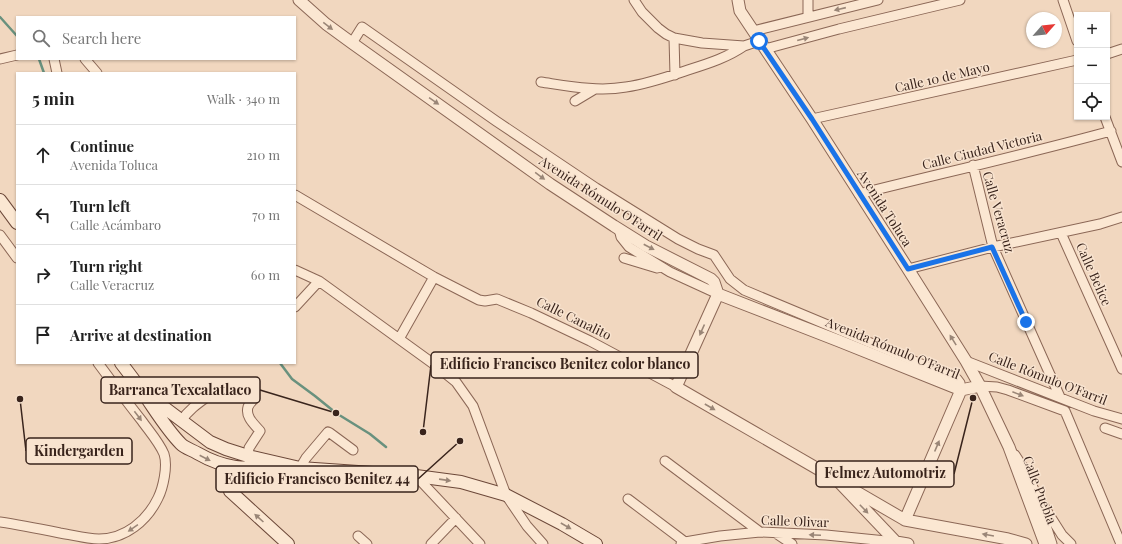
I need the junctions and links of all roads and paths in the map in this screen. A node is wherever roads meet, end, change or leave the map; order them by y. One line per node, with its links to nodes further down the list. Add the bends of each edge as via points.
1 (299, 0): 14 (street, Avenida Rómulo O'Farril, one-way to 14)
2 (634, 0): 13 (street, via 658,28)
3 (732, 0): 9 (street)
4 (738, 0): 9 (street, Avenida Toluca)
5 (808, 0): 10 (street)
6 (878, 0): 10 (street, one-way to 10)
7 (960, 0): 15 (street, one-way to 7)
8 (1063, 0): 12 (street)
9 (740, 11): 11 (street, Avenida Toluca)
10 (808, 17): 11 (street)
11 (753, 31): 15 (street, Avenida Toluca)
12 (1074, 32)
13 (674, 38): 16 (street); 26 (street)
14 (352, 43): 40 (street, Avenida Rómulo O'Farril, one-way to 40, via 550,184); 61 (street, Avenida Rómulo O'Farril, via 362,27 596,188 678,239 714,254 730,279 744,290 957,379)
15 (762, 45): 16 (street); 30 (street, Avenida Toluca)
16 (744, 46): 26 (street, via 725,57)
17 (1122, 50): 18 (street)
18 (1110, 53)
19 (16, 56): 20 (street)
20 (0, 59)
21 (54, 60): 24 (street)
22 (86, 60): 25 (street)
23 (1074, 61): 30 (street, Calle 10 de Mayo)
24 (57, 72)
25 (96, 72)
26 (675, 75): 28 (street, via 625,88)
27 (541, 82): 28 (street)
28 (595, 89): 29 (street)
29 (575, 101)
30 (812, 119): 35 (street, Avenida Toluca)
31 (1106, 120): 32 (street)
32 (1111, 130): 33 (street); 34 (street, Calle Ciudad Victoria)
33 (1122, 162)
34 (972, 166): 35 (street, Calle Ciudad Victoria); 43 (street, Calle Veracruz)
35 (860, 194): 46 (street, Avenida Toluca)
36 (296, 196): 49 (street, Calle Canalito)
37 (0, 200): 39 (main road)
38 (1122, 217): 41 (street)
39 (16, 222)
40 (618, 229): 48 (street, via 629,246); 51 (street, Avenida Rómulo O'Farril, one-way to 51, via 711,279)
41 (1061, 233): 43 (street); 57 (street, Calle Belice)
42 (0, 235): 44 (street)
43 (992, 247): 46 (street); 63 (street, Calle Veracruz)
44 (16, 257)
45 (624, 258): 48 (street)
46 (908, 269): 54 (street, Avenida Toluca, one-way to 46)
47 (296, 270): 50 (street)
48 (670, 272): 51 (street)
49 (434, 277): 53 (street); 59 (street, Calle Canalito, via 479,300 497,298 531,313)
50 (319, 281): 52 (street); 53 (street)
51 (718, 294): 59 (street, one-way to 59); 61 (street, Avenida Rómulo O'Farril)
52 (296, 306)
53 (399, 339): 79 (street, via 456,382 473,406)
54 (966, 361): 58 (street, Avenida Toluca); 63 (street, Calle Rómulo O'Farril)
55 (99, 364): 84 (street, one-way to 84, via 164,455 164,480 155,505 136,526 121,535 107,539 91,539)
56 (122, 364): 60 (main road)
57 (1122, 369)
58 (980, 386): 61 (street, Avenida Rómulo O'Farril); 70 (street, Avenida Toluca); 102 (street, Calle Rómulo O'Farril, one-way to 102, via 1008,390 1065,411)
59 (676, 387): 78 (street, Calle Canalito, one-way to 78)
60 (141, 390): 66 (main road); 69 (main road)
61 (961, 390): 83 (street, one-way to 61)
62 (222, 396): 66 (street, via 211,394 186,414)
63 (1060, 397): 65 (street, Calle Rómulo O'Farril)
64 (254, 399): 72 (street, via 248,407 248,415 260,431 249,448)
65 (1122, 419)
66 (182, 422): 69 (main road); 72 (main road, via 210,442)
67 (1105, 428): 68 (street)
68 (1122, 434)
69 (182, 445): 75 (main road, one-way to 75, via 214,462)
70 (1009, 447): 80 (street, Avenida Toluca, via 1028,475); 99 (street, Calle Puebla)
71 (353, 450): 76 (street, via 328,432)
72 (248, 456): 74 (main road)
73 (665, 461): 85 (street)
74 (281, 464): 75 (main road, via 259,468); 76 (main road)
75 (228, 466): 90 (main road, one-way to 75, via 230,491 226,479)
76 (300, 468): 77 (main road)
77 (416, 476): 79 (main road, one-way to 79, via 460,482); 82 (street)
78 (837, 480): 83 (street, Calle Canalito); 89 (street, Calle Canalito, one-way to 89)
79 (506, 495): 94 (street); 95 (main road, one-way to 95)
80 (1036, 495): 100 (street, Avenida Toluca); 101 (street, via 1062,535)
81 (628, 499): 88 (street)
82 (456, 518): 92 (street); 93 (street)
83 (905, 520): 98 (street, one-way to 83)
84 (0, 522)
85 (760, 532): 86 (street, Calle Olivar); 88 (street, Calle Olivar)
86 (776, 533): 89 (street, Calle Olivar, one-way to 86, via 826,535); 96 (street)
87 (358, 536): 91 (street)
88 (683, 543)
89 (895, 543): 97 (street, Calle Olivar)
90 (288, 544)
91 (367, 544)
92 (431, 544)
93 (480, 544)
94 (543, 544)
95 (596, 544)
96 (792, 544)
97 (908, 544)
98 (1026, 544)
99 (1045, 544)
100 (1052, 544)
101 (1072, 544)
102 (1121, 544)

